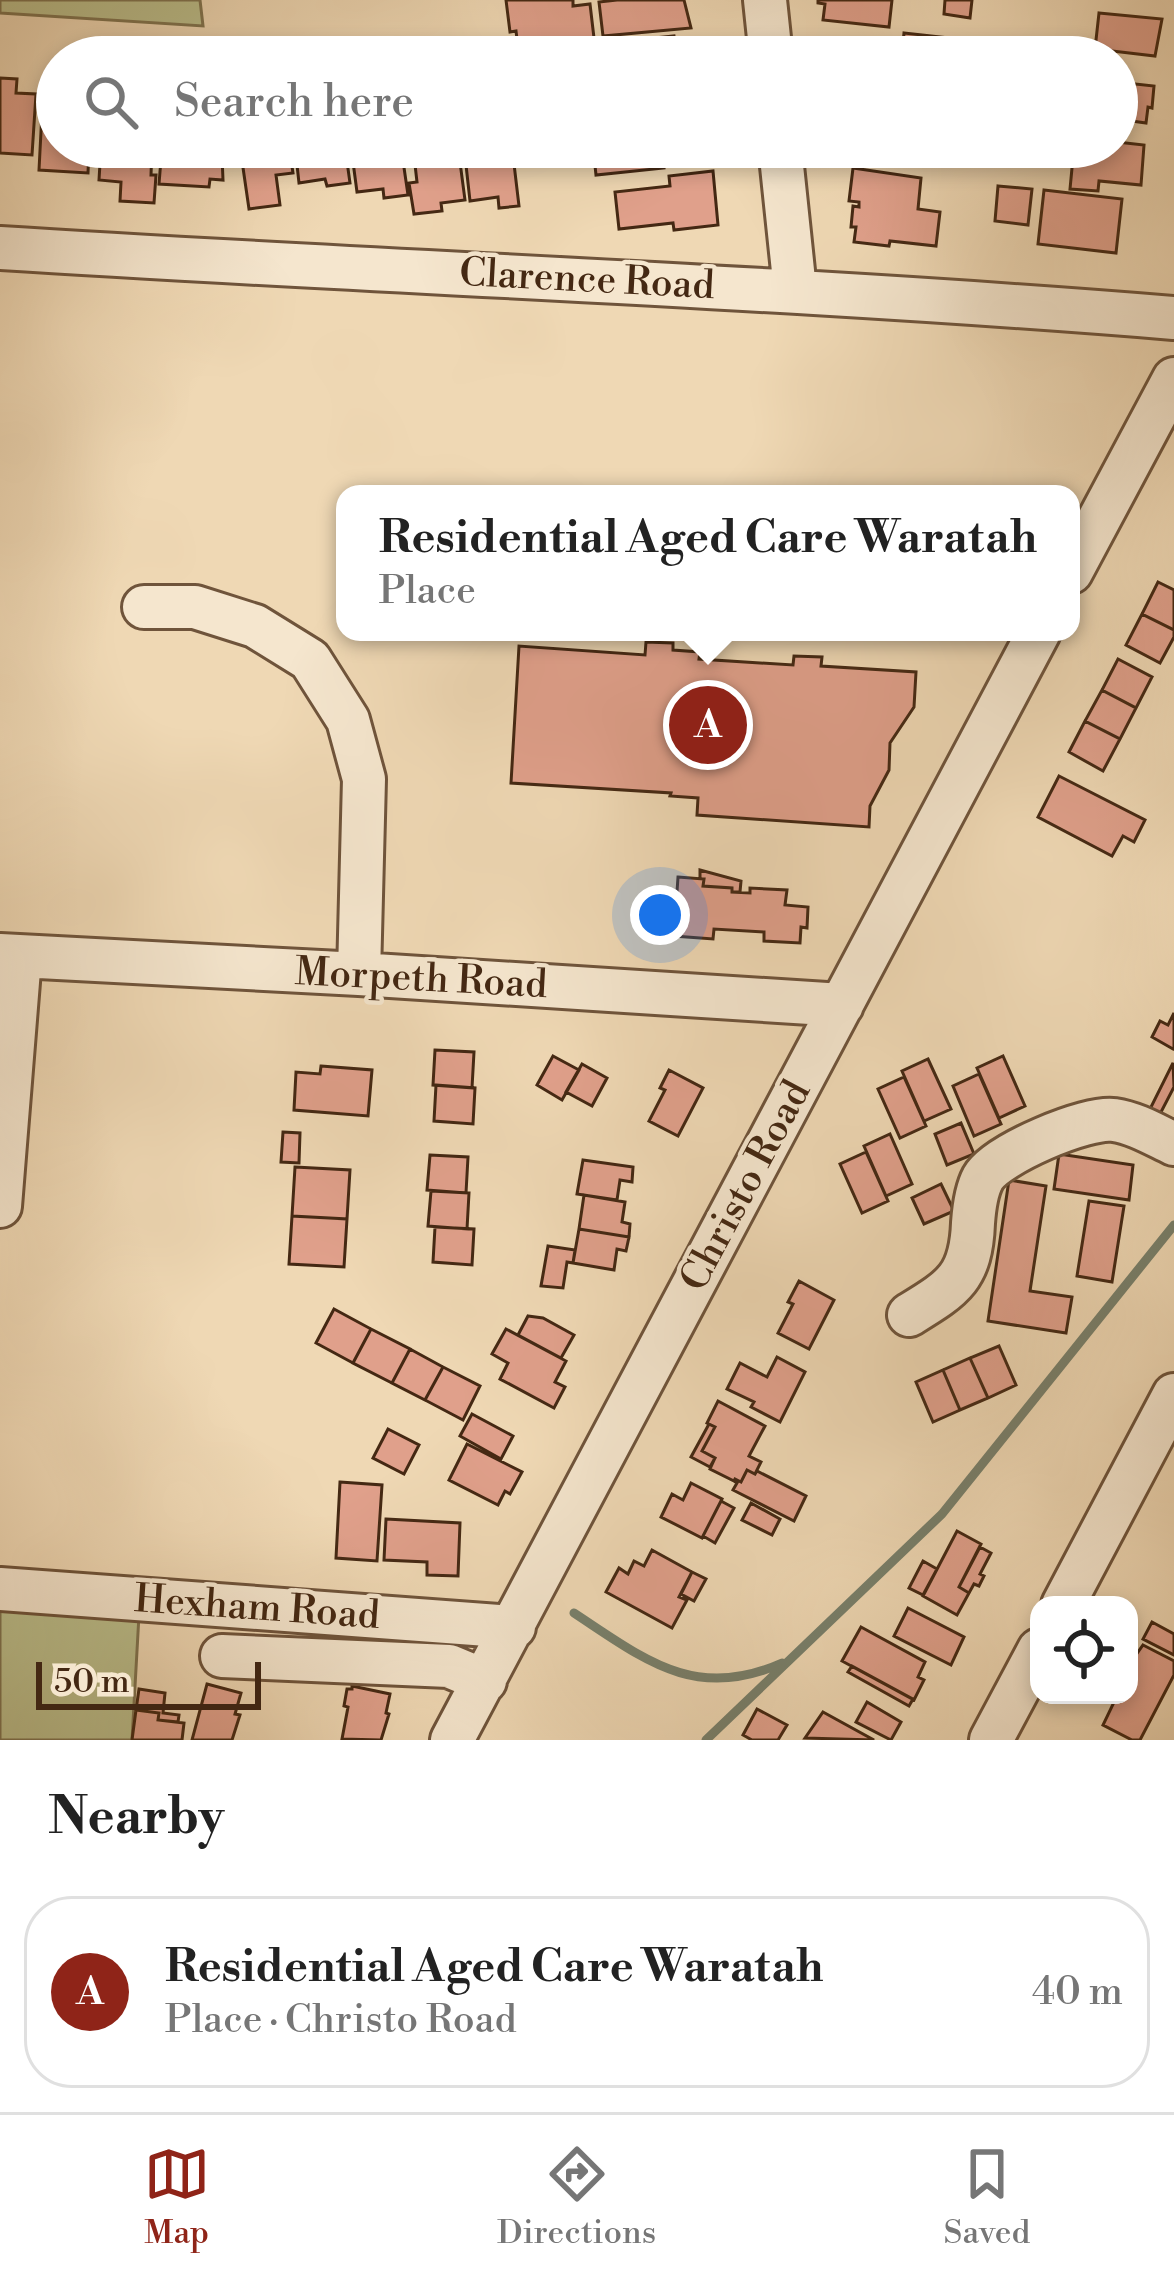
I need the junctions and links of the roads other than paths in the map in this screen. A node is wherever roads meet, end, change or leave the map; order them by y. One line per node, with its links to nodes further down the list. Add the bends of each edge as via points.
1 (765, 0): 2 (street)
2 (769, 36)
3 (782, 168): 5 (street)
4 (0, 248): 5 (street, Clarence Road)
5 (795, 290): 6 (street, Clarence Road)
6 (1174, 318)
7 (1174, 379): 8 (street)
8 (1080, 555)
9 (143, 608): 12 (street, via 195,607 255,626 310,661 348,721 364,779)
10 (1034, 641): 13 (street, Christo Road)
11 (10, 956): 12 (street, Morpeth Road); 15 (street)
12 (359, 974): 13 (street, Morpeth Road)
13 (842, 1005): 20 (street, Christo Road)
14 (1174, 1144): 16 (street, via 1112,1119 1084,1122 1004,1159 984,1176 962,1273)
15 (0, 1206)
16 (909, 1315)
17 (1174, 1395): 19 (street)
18 (0, 1589): 20 (street, Hexham Road)
19 (1068, 1596)
20 (514, 1627): 23 (street, Christo Road)
21 (221, 1656): 23 (street, via 449,1666)
22 (1030, 1667): 25 (street)
23 (484, 1681): 24 (street, Christo Road)
24 (452, 1740)
25 (991, 1740)

